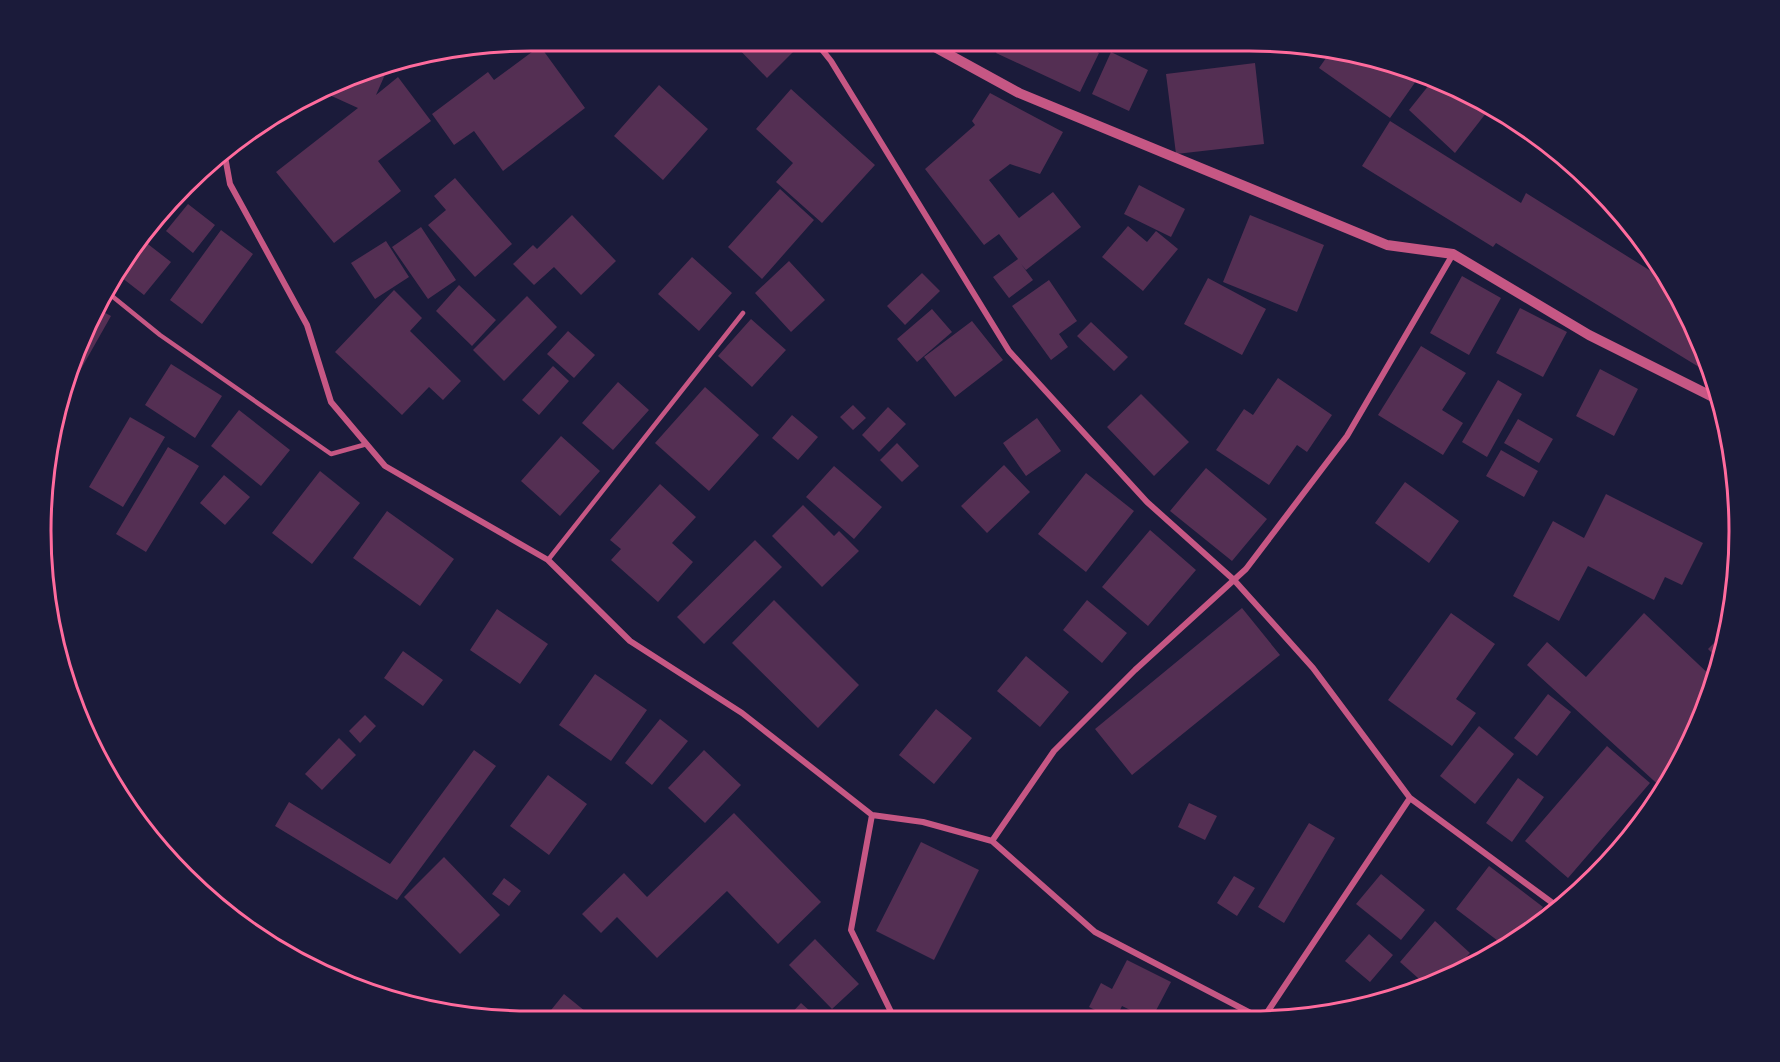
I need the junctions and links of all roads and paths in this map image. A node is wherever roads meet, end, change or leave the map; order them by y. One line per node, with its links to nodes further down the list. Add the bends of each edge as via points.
1 (823, 51): 10 (street, via 1009,351 1147,502)
2 (942, 51): 4 (street, via 1019,93 1387,245)
3 (226, 161): 8 (street, via 230,184 307,325 331,402)
4 (1453, 254): 7 (street, via 1589,335); 10 (street, via 1347,436)
5 (112, 297): 8 (lane, via 160,335 331,454)
6 (743, 313): 9 (lane)
7 (1709, 395)
8 (367, 444): 9 (street, via 386,466)
9 (548, 560): 12 (street, via 630,641 742,713)
10 (1234, 580): 11 (street, via 1313,668); 13 (street, via 1054,751)
11 (1410, 798): 14 (street); 15 (street)
12 (872, 815): 13 (street, via 923,822); 16 (street, via 851,930)
13 (992, 841): 17 (street, via 1095,932)
14 (1552, 903)
15 (1269, 1010)
16 (891, 1011)
17 (1246, 1011)

